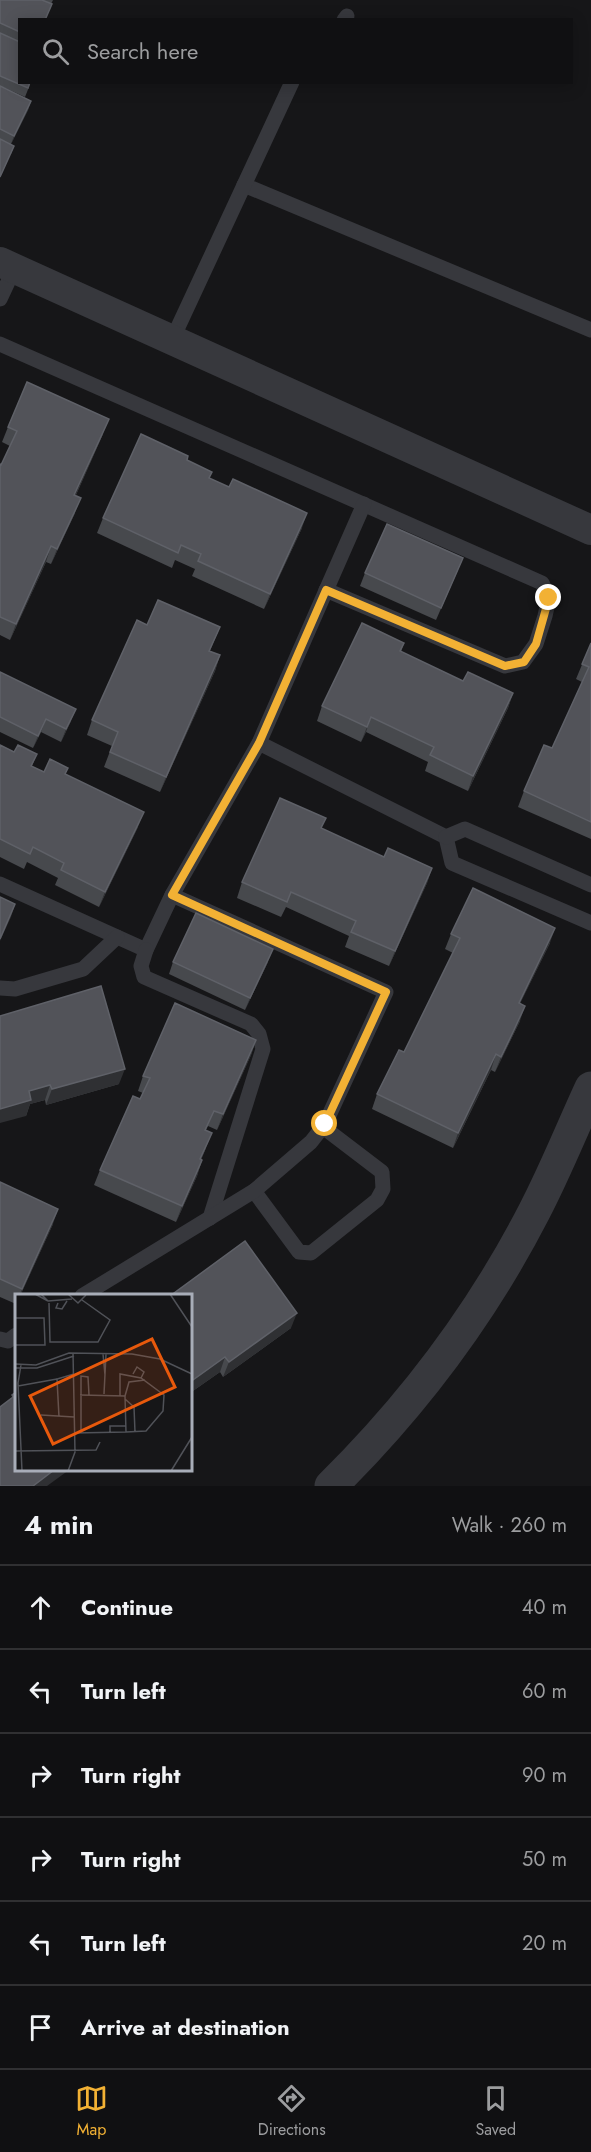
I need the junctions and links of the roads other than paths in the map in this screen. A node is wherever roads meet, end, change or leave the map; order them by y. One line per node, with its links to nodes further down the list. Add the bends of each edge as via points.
1 (291, 84): 2 (lane)
2 (244, 185): 5 (lane); 6 (lane)
3 (7, 265): 4 (lane); 6 (street)
4 (0, 299)
5 (591, 330)
6 (172, 340): 9 (street)
7 (0, 344): 8 (lane)
8 (364, 504): 10 (lane); 10 (lane, via 542,583 549,598 536,644 524,662 505,666)
9 (591, 530)
10 (326, 590): 11 (lane)
11 (259, 743): 12 (lane); 15 (lane)
12 (446, 837): 14 (lane, via 465,829); 16 (lane, via 452,862)
13 (0, 884): 17 (lane)
14 (591, 885)
15 (172, 895): 18 (lane); 21 (lane, via 386,992)
16 (591, 923)
17 (117, 937): 18 (lane); 19 (lane, via 83,969 15,989)
18 (146, 950): 23 (lane, via 141,966 144,977 251,1024 263,1049)
19 (0, 988)
20 (591, 1088): 27 (street, via 534,1213 478,1306 419,1390)
21 (323, 1127): 22 (lane); 22 (lane, via 382,1172 383,1189 377,1200 311,1253 299,1252)
22 (254, 1191): 23 (lane)
23 (210, 1218): 24 (lane)
24 (85, 1294)
25 (15, 1336): 26 (lane, via 8,1341)
26 (0, 1339)
27 (331, 1486)

